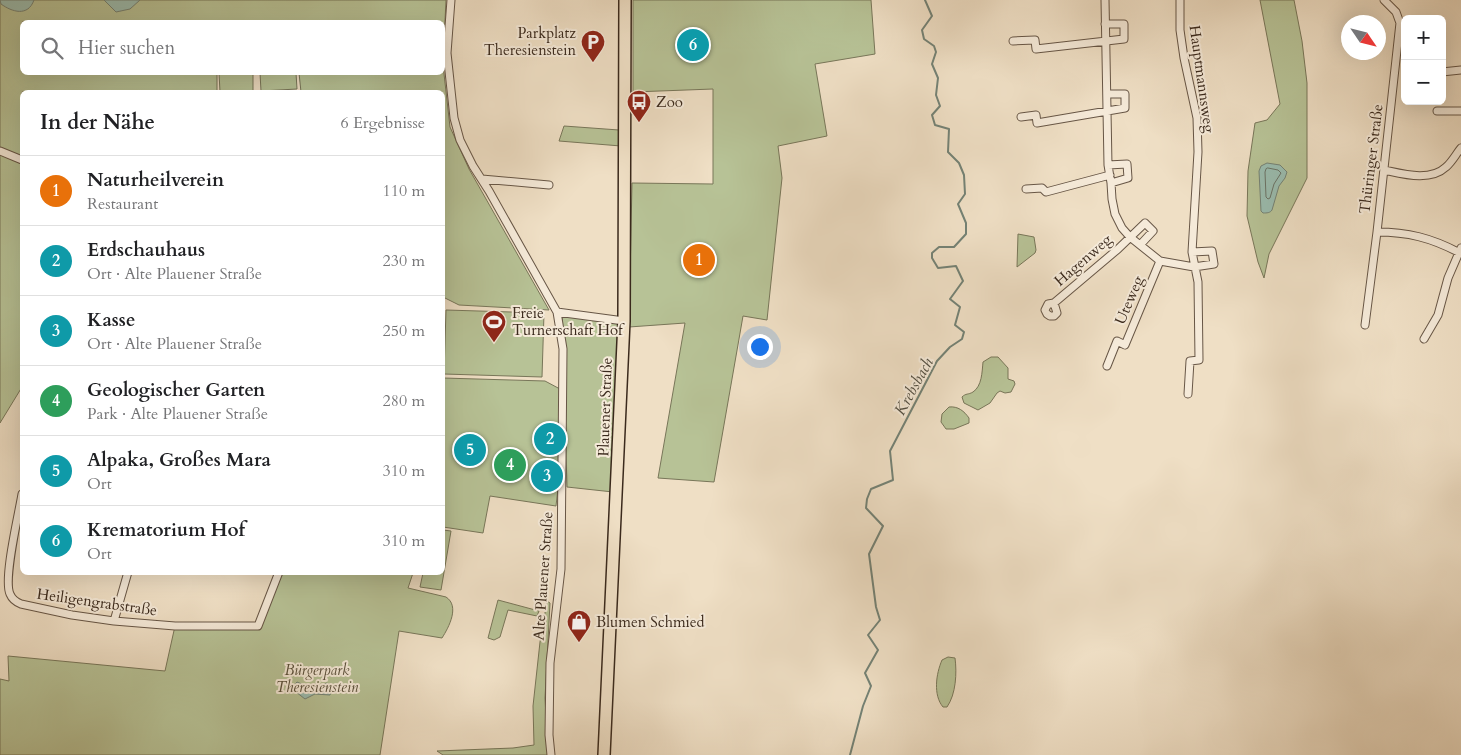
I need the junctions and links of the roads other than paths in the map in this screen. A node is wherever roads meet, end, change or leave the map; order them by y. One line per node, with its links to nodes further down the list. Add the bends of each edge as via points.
1 (451, 0): 23 (street, Alte Plauener Straße, via 447,53 454,118 460,140)
2 (625, 0): 36 (main road, Plauener Straße)
3 (1105, 0): 6 (street)
4 (1180, 0): 31 (street, Hauptmannsweg, via 1184,58 1197,118)
5 (1384, 0): 9 (street, Thüringer Straße, via 1396,12 1400,23)
6 (1105, 24): 7 (street); 7 (street, via 1124,24 1124,39)
7 (1105, 40): 8 (street, via 1036,49 1035,40); 13 (street)
8 (1014, 41)
9 (1396, 66): 10 (street); 22 (street, Thüringer Straße)
10 (1401, 67)
11 (1461, 70): 12 (street)
12 (1446, 72)
13 (1107, 94): 14 (street); 14 (street, via 1125,94 1125,108)
14 (1106, 111): 17 (street, via 1037,123 1036,115); 21 (street)
15 (1437, 111): 16 (street)
16 (1461, 111)
17 (1021, 117)
18 (1461, 148): 22 (street, via 1447,167 1437,174 1407,175)
19 (0, 151): 20 (street)
20 (20, 159)
21 (1108, 165): 24 (street); 24 (street, via 1127,164 1128,178)
22 (1384, 170): 27 (street, Thüringer Straße)
23 (482, 179): 25 (street); 35 (street, Alte Plauener Straße)
24 (1111, 179): 26 (street, via 1046,192 1042,188); 28 (street, via 1115,214)
25 (549, 185)
26 (1026, 189)
27 (1377, 232): 30 (street, via 1399,232); 37 (street, Thüringer Straße)
28 (1130, 236): 29 (street); 29 (street, Hagenweg, via 1145,223 1153,231); 34 (street, Hagenweg)
29 (1140, 246): 32 (street)
30 (1460, 250): 38 (street, via 1438,315)
31 (1192, 252): 33 (street, Hauptmannsweg); 33 (street, via 1212,251 1214,264)
32 (1160, 261): 33 (street); 39 (street, Uteweg, via 1125,345 1117,341)
33 (1194, 267): 40 (street, Hauptmannsweg, via 1198,282 1199,360 1190,361)
34 (1054, 303)
35 (556, 312): 36 (street); 45 (street, Alte Plauener Straße, via 563,349 562,477 560,569 550,662)
36 (624, 321): 46 (main road, Plauener Straße)
37 (1365, 326)
38 (1424, 340)
39 (1107, 366)
40 (1188, 394)
41 (20, 505): 44 (street, Heiligengrabstraße, via 7,585 10,595 21,604)
42 (127, 575): 44 (street)
43 (278, 575): 44 (street, Heiligengrabstraße, via 258,626 175,626)
44 (114, 620)
45 (551, 755)
46 (604, 755)

